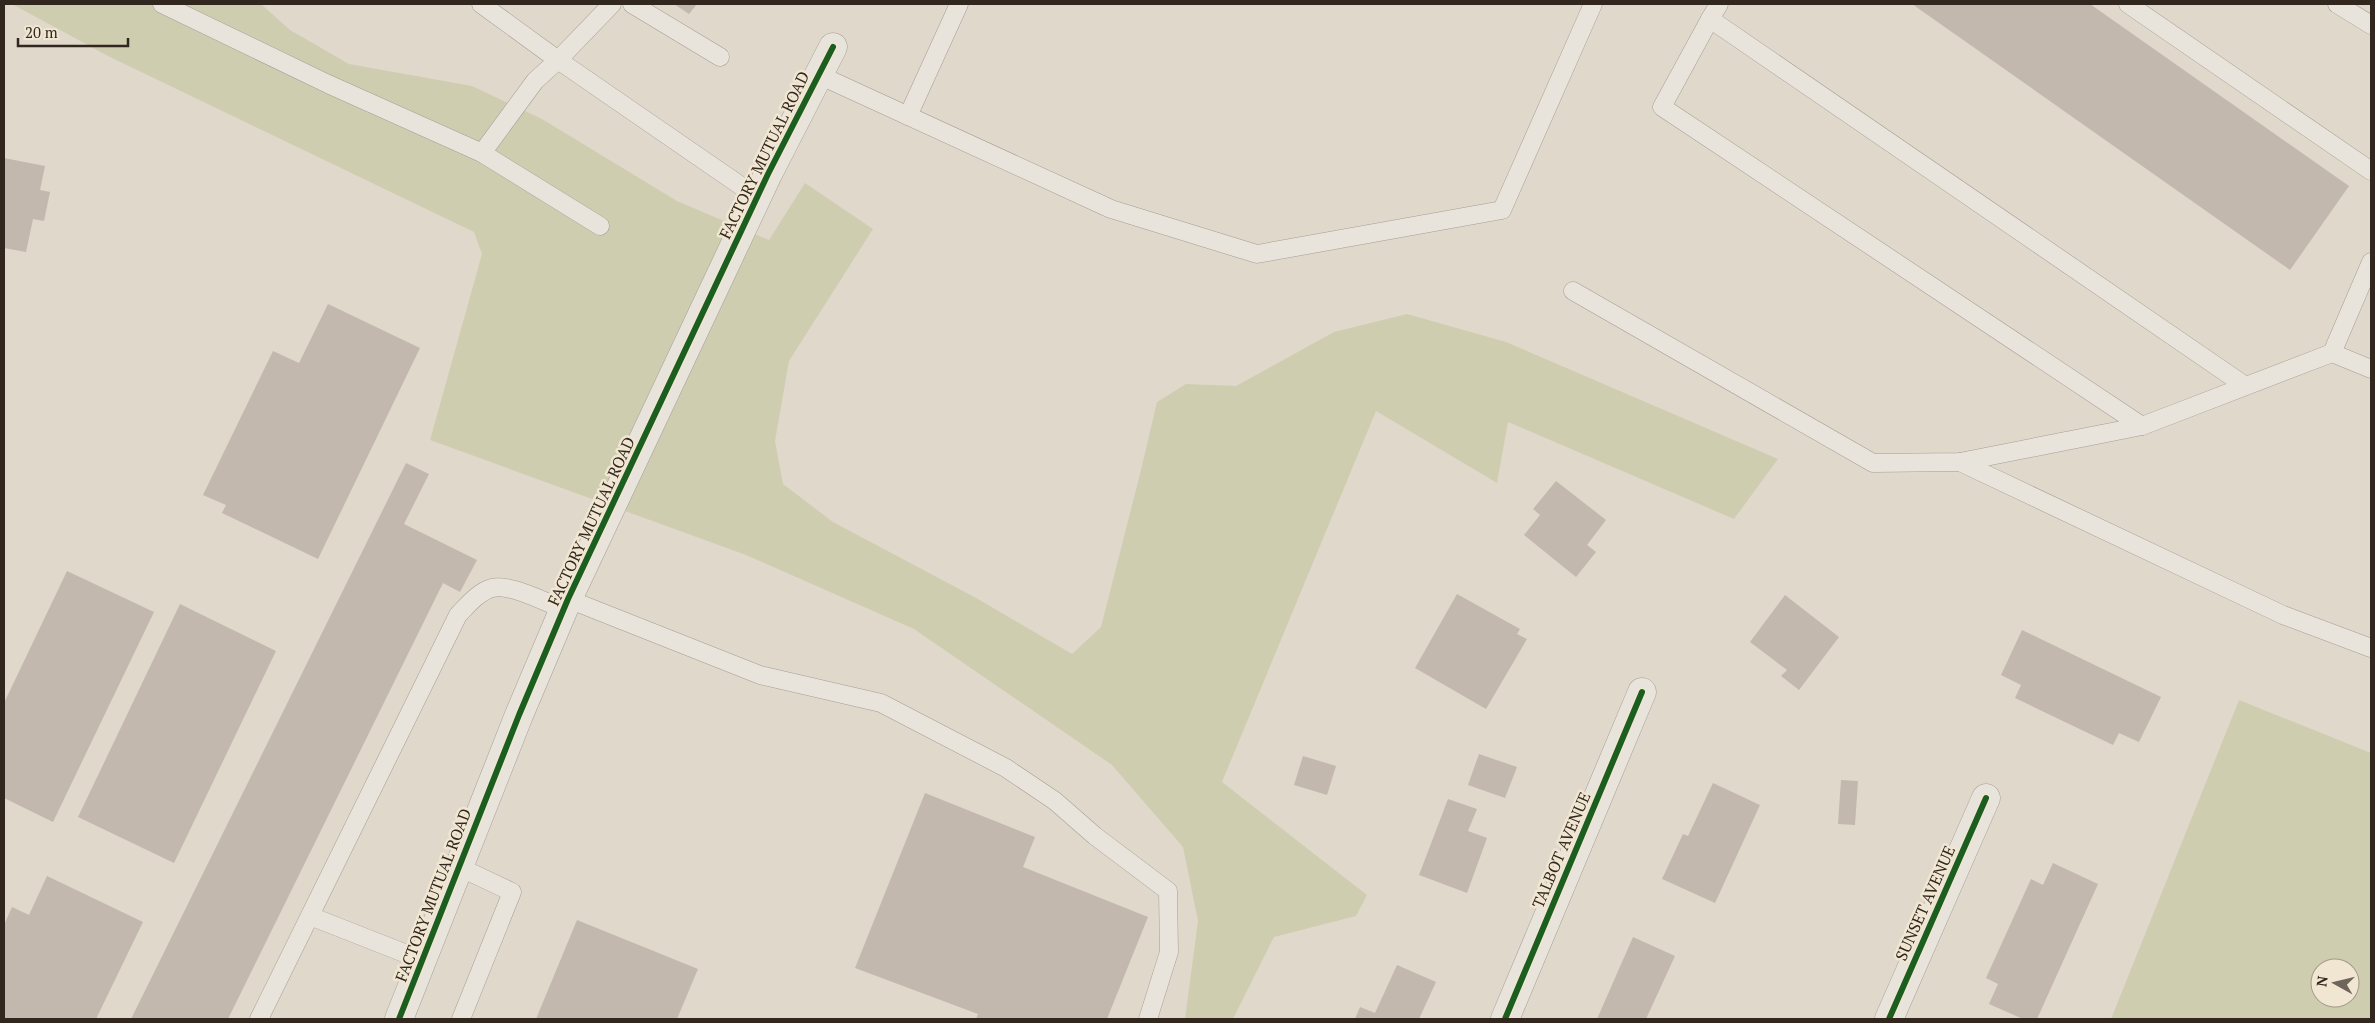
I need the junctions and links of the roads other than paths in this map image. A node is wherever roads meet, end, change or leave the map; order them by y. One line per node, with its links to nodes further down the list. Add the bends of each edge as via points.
1 (162, 4): 16 (lane)
2 (481, 4): 13 (lane)
3 (612, 4): 13 (lane)
4 (632, 4): 12 (lane)
5 (959, 4): 15 (lane)
6 (1593, 4): 15 (lane, via 1502,210 1257,254 1111,210)
7 (2128, 4): 17 (lane)
8 (2337, 4): 10 (lane)
9 (1714, 11): 24 (lane); 25 (lane, via 1662,107)
10 (2371, 25)
11 (833, 47): 14 (street, FACTORY MUTUAL ROAD)
12 (720, 57)
13 (558, 60): 16 (lane, via 535,81); 18 (lane)
14 (819, 75): 15 (lane); 18 (street, FACTORY MUTUAL ROAD)
15 (908, 116)
16 (482, 153): 19 (lane)
17 (2371, 171)
18 (758, 197): 27 (street, FACTORY MUTUAL ROAD)
19 (600, 226)
20 (2371, 262): 22 (lane)
21 (1573, 291): 26 (lane, via 1874,463)
22 (2332, 353): 23 (lane); 24 (lane)
23 (2371, 369)
24 (2244, 385): 25 (lane)
25 (2142, 426): 26 (lane)
26 (1960, 462): 28 (lane, via 2283,615)
27 (566, 604): 31 (street, FACTORY MUTUAL ROAD); 32 (lane, via 511,589 493,588 475,598 458,615); 37 (lane, via 760,675 882,703 1006,768 1055,801 1168,891 1168,952)
28 (2371, 648)
29 (1642, 692): 38 (street, TALBOT AVENUE)
30 (1986, 798): 39 (street, SUNSET AVENUE)
31 (459, 867): 33 (street, FACTORY MUTUAL ROAD); 36 (lane, via 512,892)
32 (310, 916): 33 (lane); 34 (lane)
33 (422, 960): 35 (street, FACTORY MUTUAL ROAD)
34 (259, 1019)
35 (399, 1019)
36 (461, 1019)
37 (1148, 1019)
38 (1505, 1019)
39 (1889, 1019)

